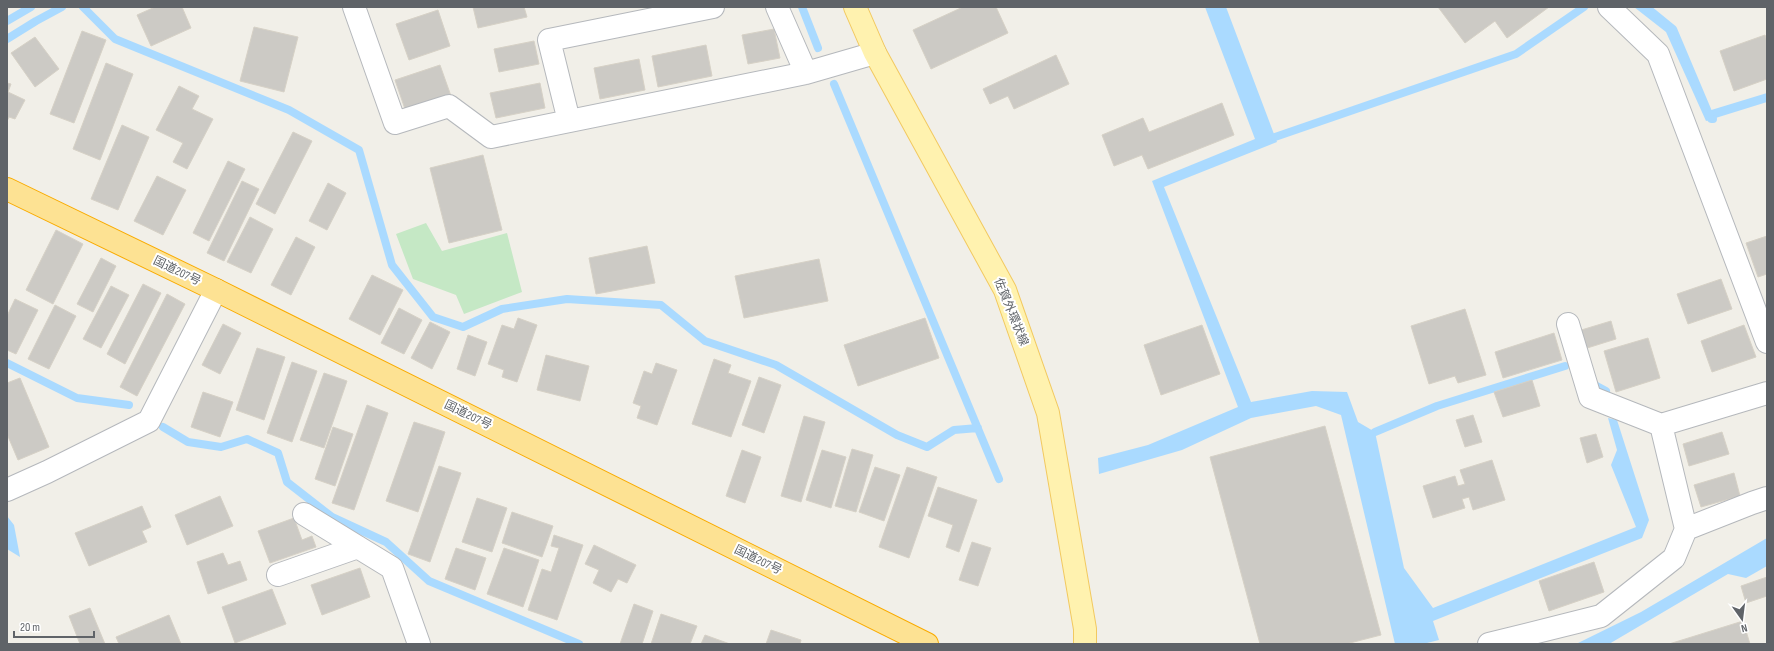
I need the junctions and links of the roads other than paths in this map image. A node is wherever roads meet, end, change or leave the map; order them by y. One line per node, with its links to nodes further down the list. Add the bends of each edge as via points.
1 (354, 7): 8 (street, via 395,123 449,106 491,137)
2 (713, 7): 8 (street, via 549,40)
3 (777, 7): 7 (street)
4 (855, 7): 6 (main road, 佐賀外環状線)
5 (1609, 7): 12 (street, via 1658,54)
6 (876, 53): 7 (street); 23 (main road, 佐賀外環状線, via 1005,290 1048,413 1085,629)
7 (806, 73): 8 (street)
8 (569, 121)
9 (7, 189): 10 (highway, 国道207号)
10 (216, 290): 15 (street, via 149,421); 22 (highway, 国道207号)
11 (1568, 324): 14 (street, via 1590,397)
12 (1767, 342)
13 (1767, 393): 14 (street)
14 (1661, 425): 18 (street)
15 (7, 490)
16 (1767, 498): 18 (street)
17 (304, 514): 19 (street)
18 (1686, 529): 24 (street, via 1674,558 1602,616)
19 (358, 548): 20 (street); 21 (street, via 392,568)
20 (278, 575)
21 (420, 644)
22 (927, 644)
23 (1085, 644)
24 (1489, 644)

